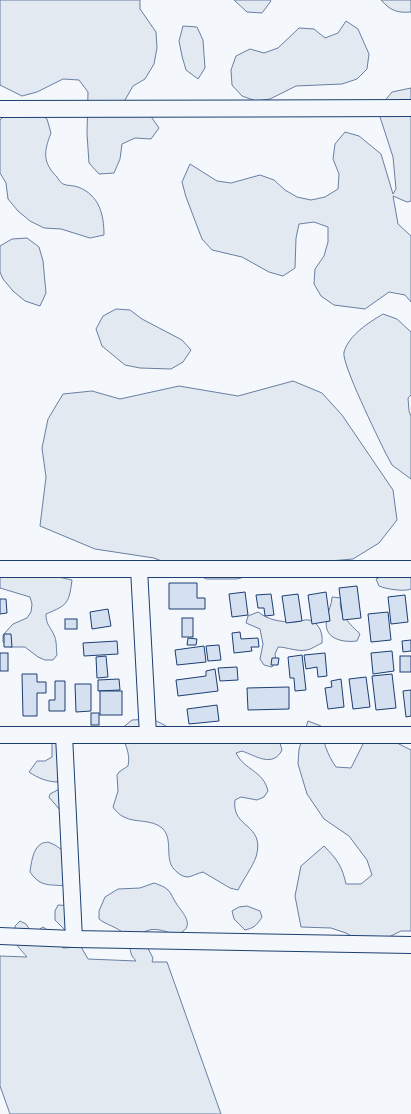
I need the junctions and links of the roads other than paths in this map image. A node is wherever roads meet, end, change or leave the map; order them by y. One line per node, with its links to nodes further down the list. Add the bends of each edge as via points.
1 (0, 108): 2 (street)
2 (411, 108)
3 (0, 569): 4 (street)
4 (138, 569): 5 (street); 8 (street)
5 (411, 569)
6 (0, 735): 7 (street)
7 (64, 735): 8 (street); 11 (street)
8 (148, 735): 9 (street)
9 (411, 735)
10 (0, 936): 11 (street)
11 (74, 939): 12 (street)
12 (411, 945)

